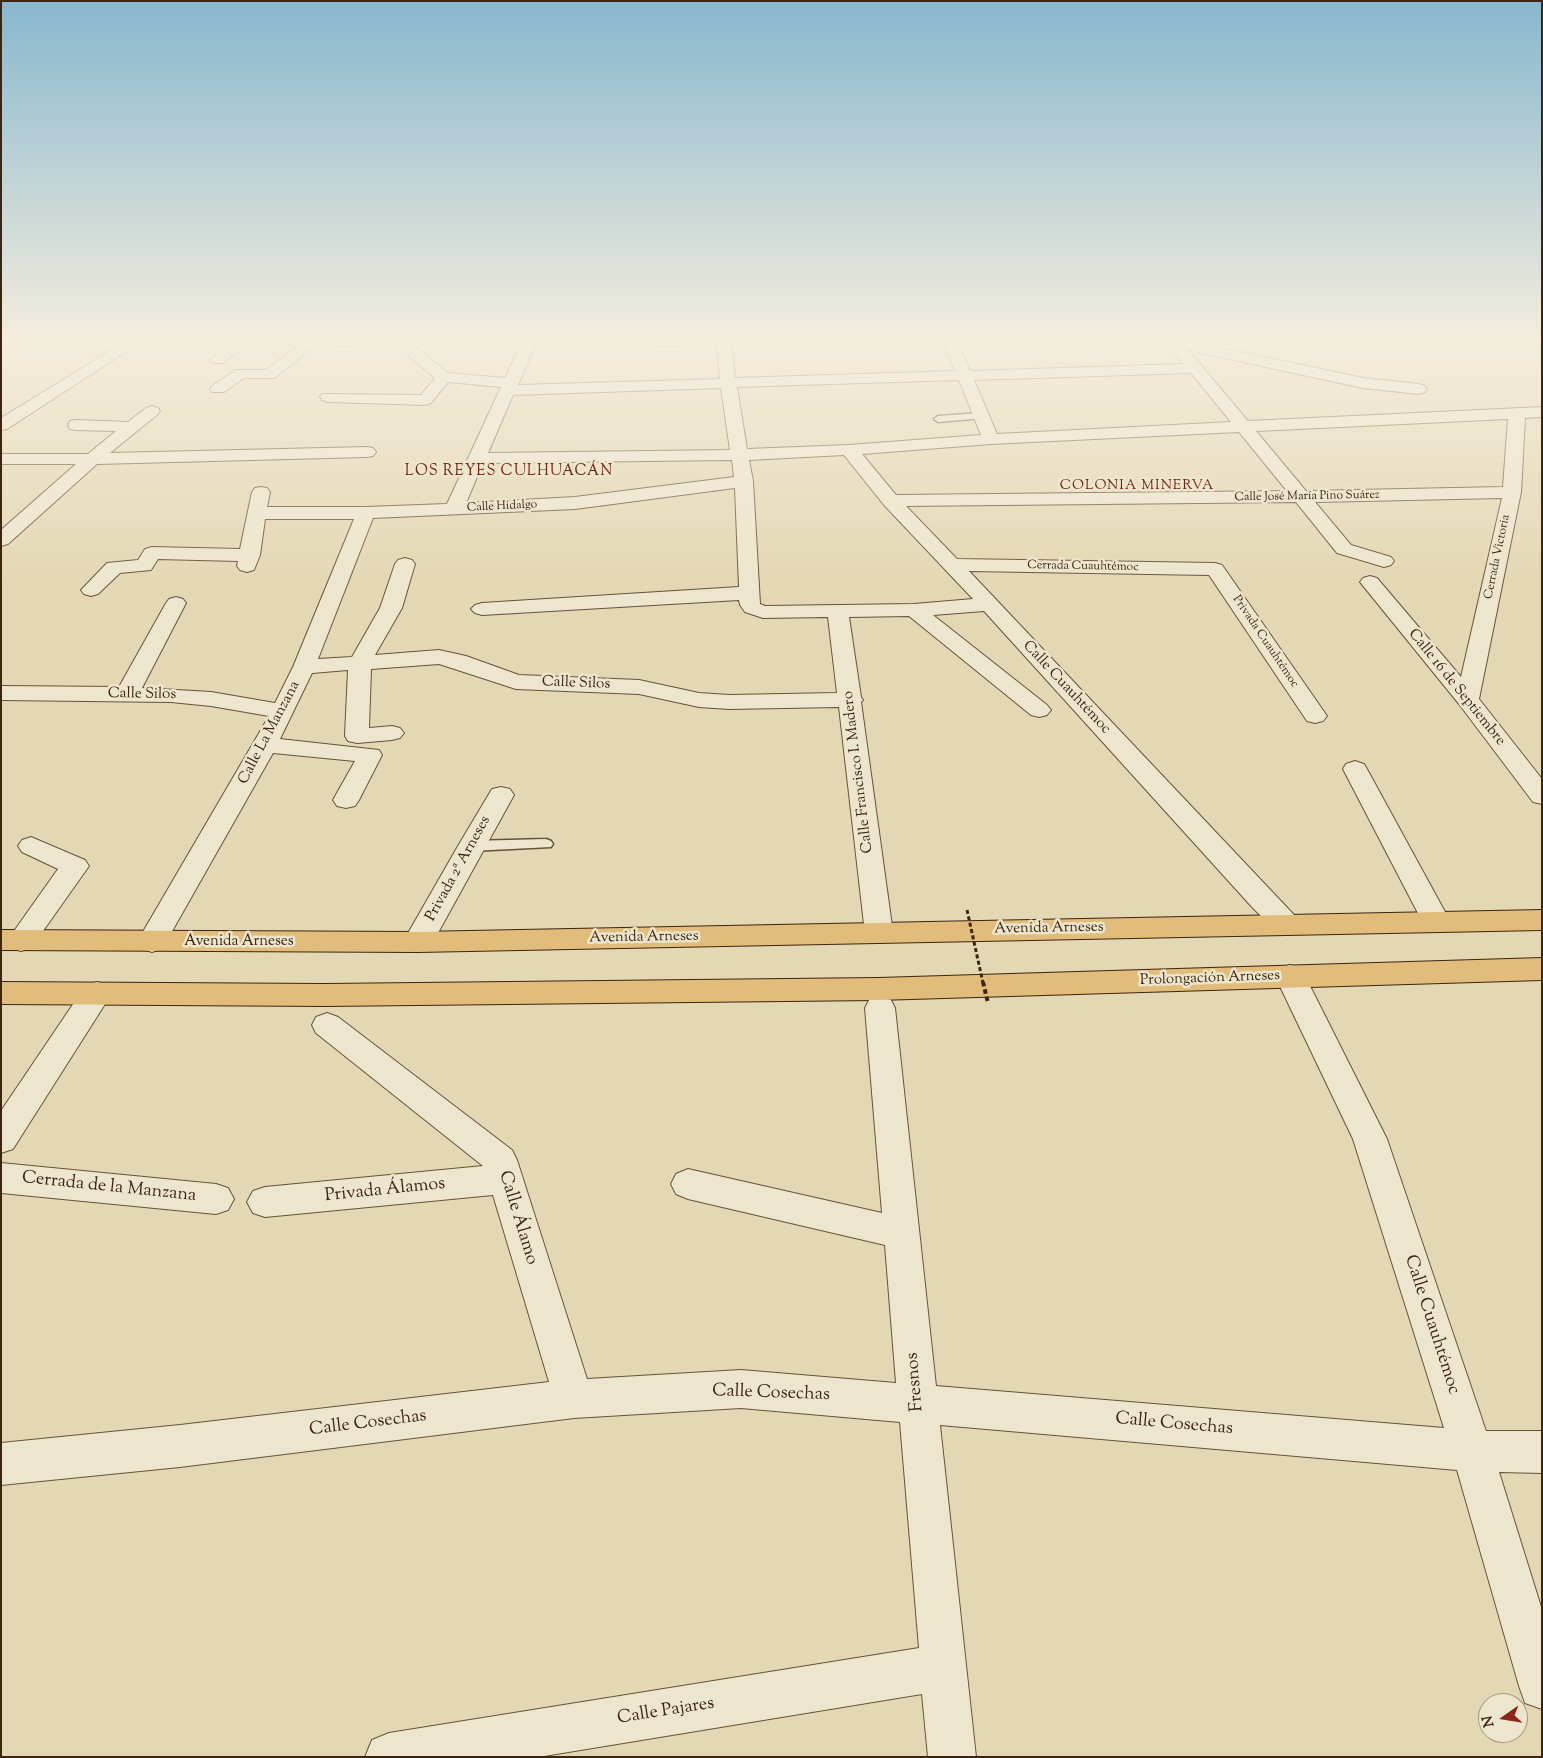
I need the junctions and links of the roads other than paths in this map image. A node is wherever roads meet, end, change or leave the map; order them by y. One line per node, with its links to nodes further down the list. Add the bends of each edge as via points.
1 (82, 420): 9 (street, via 76,425)
2 (139, 420): 9 (street)
3 (493, 420): 15 (street)
4 (734, 420): 14 (street)
5 (983, 420): 11 (street)
6 (1238, 420): 10 (street)
7 (1400, 420): 10 (street)
8 (1517, 420): 20 (street, Cerrada Victoria)
9 (130, 427): 17 (street)
10 (1245, 428): 11 (street); 21 (street)
11 (991, 439): 12 (street)
12 (849, 450): 14 (street); 22 (street, Calle Cuauhtémoc)
13 (367, 452): 17 (street)
14 (740, 455): 15 (street); 18 (street)
15 (476, 458): 23 (street)
16 (1, 459): 17 (street)
17 (92, 459): 26 (street)
18 (744, 481): 23 (street, Calle Hidalgo, via 575,504); 33 (street)
19 (261, 492): 24 (street)
20 (1512, 492): 21 (street, Calle José María Pino Suárez); 43 (street, Cerrada Victoria)
21 (1301, 497): 22 (street, Calle José María Pino Suárez); 27 (street, via 1344,549)
22 (891, 502): 29 (street, Calle Cuauhtémoc)
23 (454, 510): 25 (street, Calle Hidalgo)
24 (258, 513): 25 (street, Calle Hidalgo); 32 (street, via 249,560 152,553 144,566 114,567)
25 (366, 513): 40 (street, Calle La Manzana)
26 (1, 540)
27 (1384, 561)
28 (405, 564): 39 (street, via 391,608)
29 (952, 565): 30 (street, Cerrada Cuauhtémoc); 35 (street, Calle Cuauhtémoc)
30 (1214, 569): 47 (street, Privada Cuauhtémoc)
31 (1370, 582): 43 (street, Calle 16 de Septiembre)
32 (91, 590)
33 (750, 594): 36 (street); 38 (street, via 750,605 757,611)
34 (176, 603): 42 (street)
35 (989, 604): 37 (street); 61 (street, Calle Cuauhtémoc)
36 (482, 609)
37 (914, 610): 38 (street); 45 (street)
38 (838, 611): 44 (street, Calle Francisco I. Madero)
39 (360, 662): 40 (street, Calle Silos); 44 (street, Calle Silos, via 439,657 516,682 639,687 699,700); 48 (street, via 357,736)
40 (304, 667): 46 (street, Calle La Manzana)
41 (1, 693): 42 (street, Calle Silos)
42 (127, 694): 46 (street, Calle Silos, via 211,698)
43 (1467, 699): 51 (street, Calle 16 de Septiembre)
44 (851, 700): 62 (street, Calle Francisco I. Madero)
45 (1039, 710)
46 (283, 711): 49 (street, Calle La Manzana)
47 (1316, 716)
48 (392, 732)
49 (265, 746): 55 (street, via 370,755); 64 (street, Calle La Manzana)
50 (1542, 761): 51 (street)
51 (1517, 764): 54 (street, Calle 16 de Septiembre)
52 (1355, 769): 60 (street)
53 (501, 795): 58 (street, Privada 2ª Arneses)
54 (1542, 796)
55 (346, 800)
56 (546, 844): 58 (lane)
57 (31, 846): 63 (street, via 75,866)
58 (471, 846): 65 (street, Privada 2ª Arneses)
59 (1542, 920): 60 (main road)
60 (1436, 922): 61 (main road)
61 (1286, 924): 62 (main road, Avenida Arneses)
62 (879, 933): 65 (main road, Avenida Arneses)
63 (11, 940): 64 (main road, Avenida Arneses)
64 (152, 942): 65 (main road, Avenida Arneses)
65 (418, 942)
66 (1542, 969): 67 (main road, Prolongación Arneses)
67 (1290, 976): 70 (main road, Prolongación Arneses); 81 (street, Calle Cuauhtémoc, via 1370,1140)
68 (1, 993): 69 (main road)
69 (96, 993): 70 (main road); 72 (street)
70 (879, 999): 78 (street, Fresnos)
71 (327, 1025): 74 (street, Calle Álamo, via 500,1160)
72 (1, 1139)
73 (1, 1178): 76 (street, Cerrada de la Manzana)
74 (504, 1179): 77 (street, Privada Álamos); 79 (street, Calle Álamo)
75 (688, 1184): 78 (street)
76 (216, 1199)
77 (265, 1202)
78 (903, 1234): 80 (street, Fresnos)
79 (574, 1399): 80 (street, Calle Cosechas, via 741,1389); 83 (street, Calle Cosechas)
80 (918, 1403): 81 (street, Calle Cosechas); 84 (street, Fresnos)
81 (1472, 1451): 82 (street, Calle Cosechas); 85 (street, Calle Cuauhtémoc)
82 (1542, 1452)
83 (1, 1464)
84 (944, 1667): 86 (street, Calle Pajares); 87 (street, Fresnos)
85 (1542, 1686)
86 (389, 1757)
87 (952, 1757)

